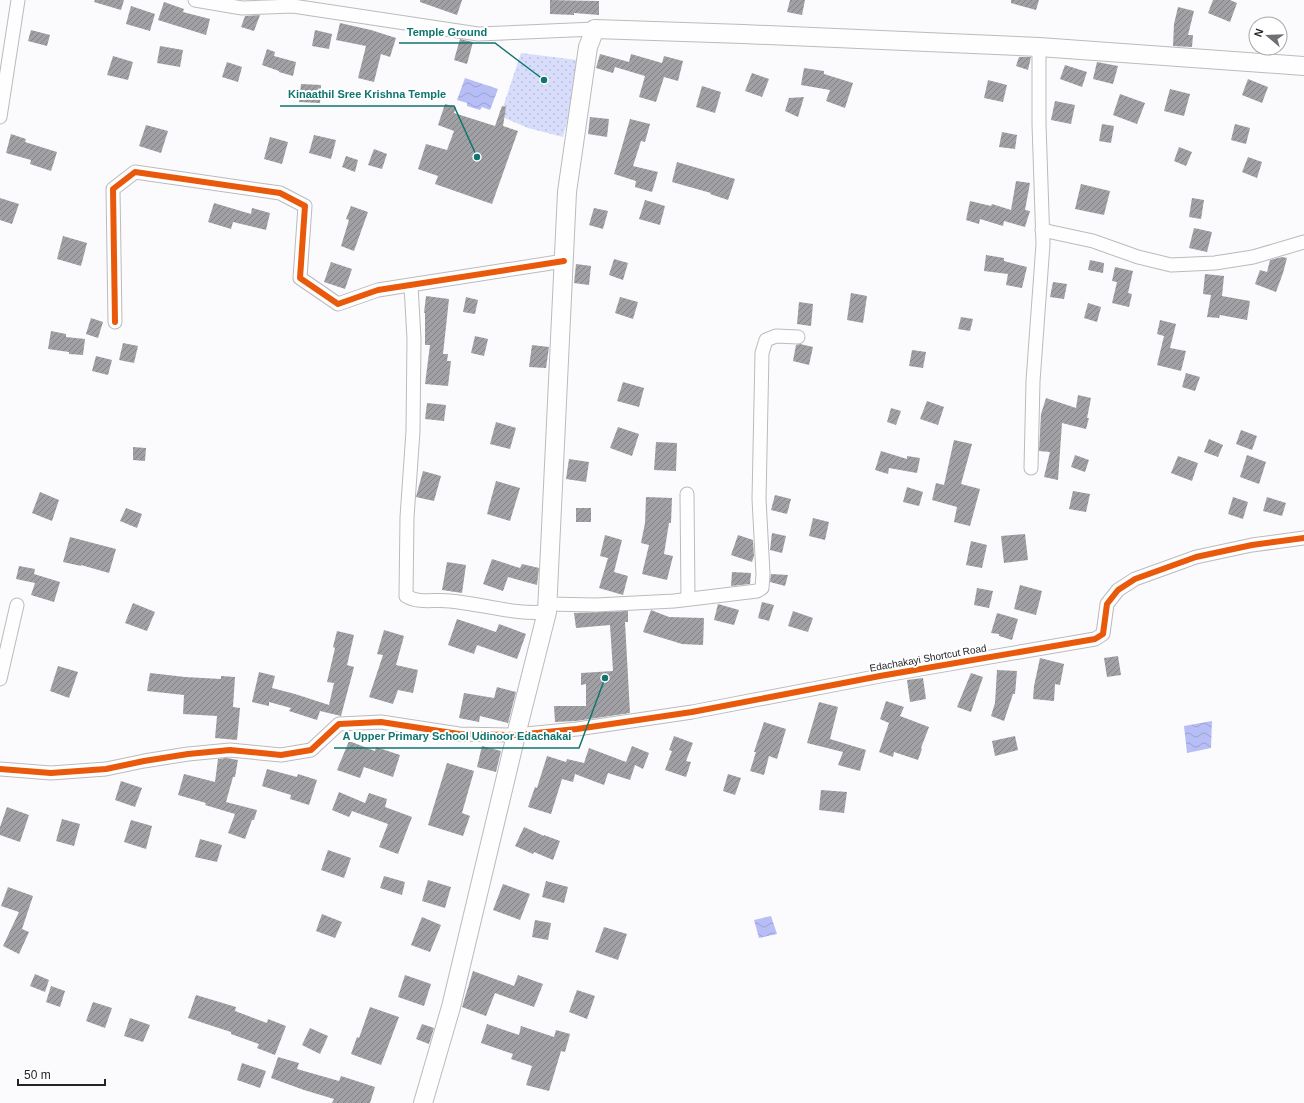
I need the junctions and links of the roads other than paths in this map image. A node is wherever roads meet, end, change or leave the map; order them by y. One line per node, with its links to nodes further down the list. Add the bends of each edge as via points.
1 (18, 0): 6 (street)
2 (195, 0): 3 (street, via 242,8 293,6 478,34)
3 (595, 29): 4 (main road); 9 (main road, via 588,47 567,192)
4 (1039, 47): 5 (main road); 7 (street)
5 (1304, 66)
6 (0, 118)
7 (1042, 230): 8 (street, via 1171,265 1215,263 1253,257); 13 (street, via 1033,381)
8 (1304, 242)
9 (564, 261): 10 (street); 18 (main road)
10 (411, 285): 11 (street, via 378,290 338,304 300,278 305,206 280,193 135,172 113,189); 18 (street, via 414,339 413,431 407,517 406,596 413,600 450,601 532,614)
11 (115, 322)
12 (798, 336): 16 (street, via 776,336 766,340 762,353 759,500 762,588 757,591)
13 (1031, 468)
14 (687, 494): 16 (street)
15 (1304, 538): 20 (street, Edachakayi Shortcut Road, via 1252,545 1196,557 1135,579 1118,590 1107,604 1103,634 1095,639 692,712)
16 (688, 599): 18 (street)
17 (17, 606): 19 (street)
18 (548, 608): 20 (main road)
19 (0, 679)
20 (516, 735): 21 (street, via 459,734 381,722 339,724 311,750 281,755 230,750 188,754 106,769 51,773); 22 (main road, via 451,1007)
21 (0, 769)
22 (423, 1103)

